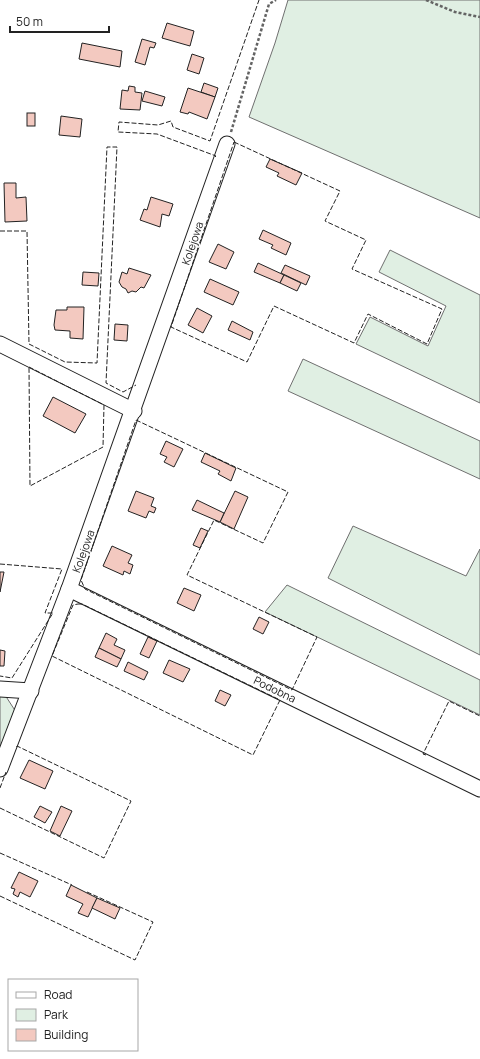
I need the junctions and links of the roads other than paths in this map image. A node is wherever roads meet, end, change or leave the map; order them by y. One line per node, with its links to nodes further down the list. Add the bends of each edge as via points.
1 (227, 144): 3 (street, Kolejowa)
2 (0, 344): 3 (street)
3 (134, 411): 4 (street, Kolejowa)
4 (69, 590): 6 (street, Kolejowa); 8 (street, Podobna)
5 (0, 688): 6 (street)
6 (31, 691): 7 (street, Kolejowa)
7 (0, 770)
8 (480, 789)

